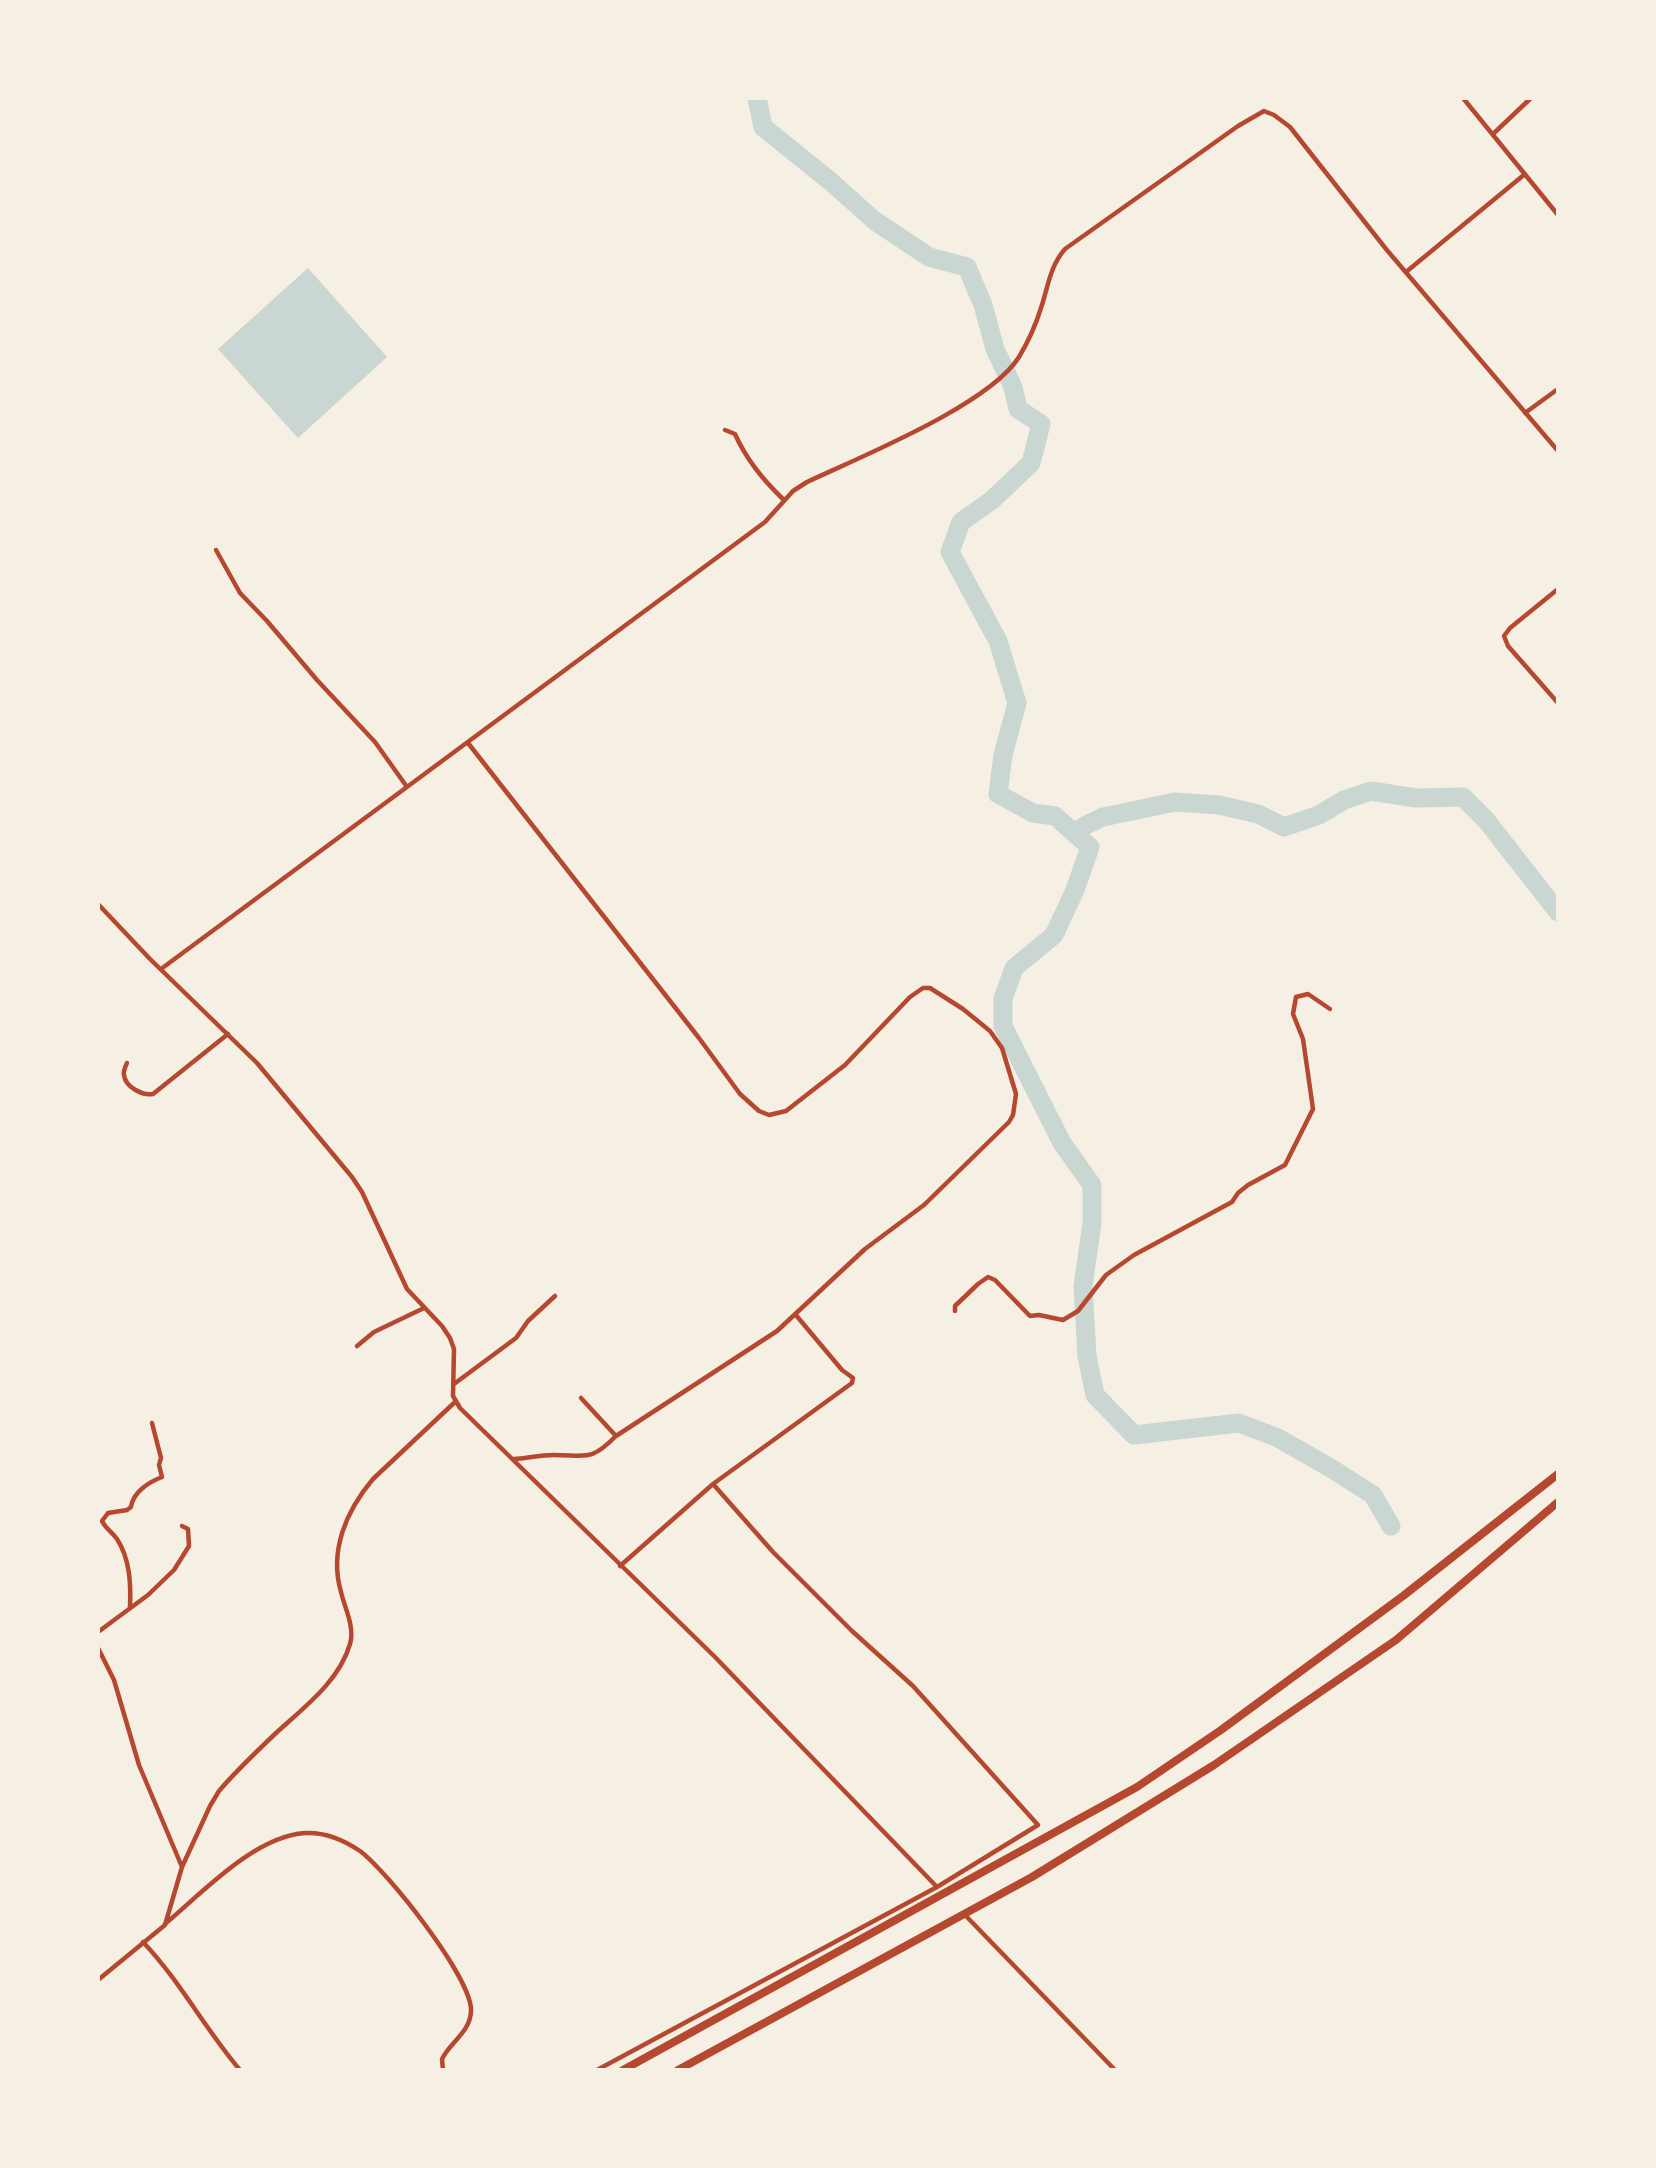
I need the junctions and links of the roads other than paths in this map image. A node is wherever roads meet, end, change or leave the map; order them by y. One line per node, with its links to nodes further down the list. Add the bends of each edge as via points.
1 (1463, 98): 3 (street)
2 (1531, 98): 3 (street)
3 (1493, 134): 4 (street)
4 (1525, 174): 5 (street); 6 (street)
5 (1558, 215)
6 (1406, 272): 8 (street); 11 (street, via 1298,135 1264,111 1065,249 1055,263 1024,348 1000,377 969,400 807,482)
7 (1558, 390): 8 (street)
8 (1525, 413): 10 (street)
9 (725, 430): 11 (street, via 736,434 767,485)
10 (1558, 451)
11 (784, 500): 15 (street, via 765,522)
12 (216, 550): 16 (street, via 240,593 375,742)
13 (1558, 589): 14 (street, via 1504,636)
14 (1558, 704)
15 (468, 743): 16 (street); 25 (street, via 740,1094 759,1111 769,1115 786,1111 845,1065 923,988 963,1009 990,1031 1002,1048 1016,1094 1009,1122 924,1205 864,1249)
16 (407, 788): 18 (street)
17 (98, 904): 18 (street)
18 (161, 969): 20 (street)
19 (1330, 1009): 24 (street, via 1308,995 1296,997 1293,1014 1303,1039 1313,1109 1285,1165 1248,1185 1232,1202 1134,1255 1106,1275 1078,1311 1063,1320 1030,1316 988,1278 955,1306)
20 (228, 1034): 21 (street, via 153,1094 141,1093 127,1082); 23 (street, via 352,1177 407,1289)
21 (127, 1063)
22 (555, 1296): 27 (street, via 509,1344)
23 (424, 1308): 26 (street, via 374,1332); 27 (street, via 450,1338)
24 (956, 1311)
25 (795, 1314): 31 (street, via 777,1331); 34 (street, via 853,1380)
26 (357, 1346)
27 (453, 1385): 29 (street)
28 (581, 1398): 31 (street)
29 (455, 1402): 32 (street); 41 (street, via 383,1468 357,1500 337,1548 339,1588 351,1625 349,1646 318,1695 219,1791)
30 (152, 1423): 38 (street, via 162,1476 138,1492 131,1507 108,1513 102,1521 116,1537 126,1561)
31 (616, 1436): 32 (street, via 584,1457)
32 (514, 1459): 37 (street)
33 (1558, 1474): 50 (highway, via 1403,1597 1137,1787)
34 (713, 1484): 37 (street); 42 (street, via 852,1632 913,1686 1038,1825)
35 (1558, 1502): 43 (highway, via 1396,1640 1202,1772)
36 (182, 1526): 38 (street, via 188,1529 189,1546 174,1570)
37 (620, 1566): 42 (street, via 715,1657)
38 (130, 1607): 39 (street)
39 (98, 1632)
40 (98, 1648): 41 (street, via 114,1680 139,1765)
41 (182, 1867): 44 (street)
42 (937, 1887): 49 (street)
43 (964, 1914): 51 (highway); 52 (street)
44 (165, 1925): 45 (street); 48 (street, via 270,1842 307,1832 341,1840 384,1872 463,1983 471,2006 469,2024 442,2059)
45 (143, 1942): 46 (street); 47 (street)
46 (98, 1980)
47 (240, 2070)
48 (443, 2070)
49 (597, 2070)
50 (623, 2070)
51 (678, 2070)
52 (1115, 2070)

